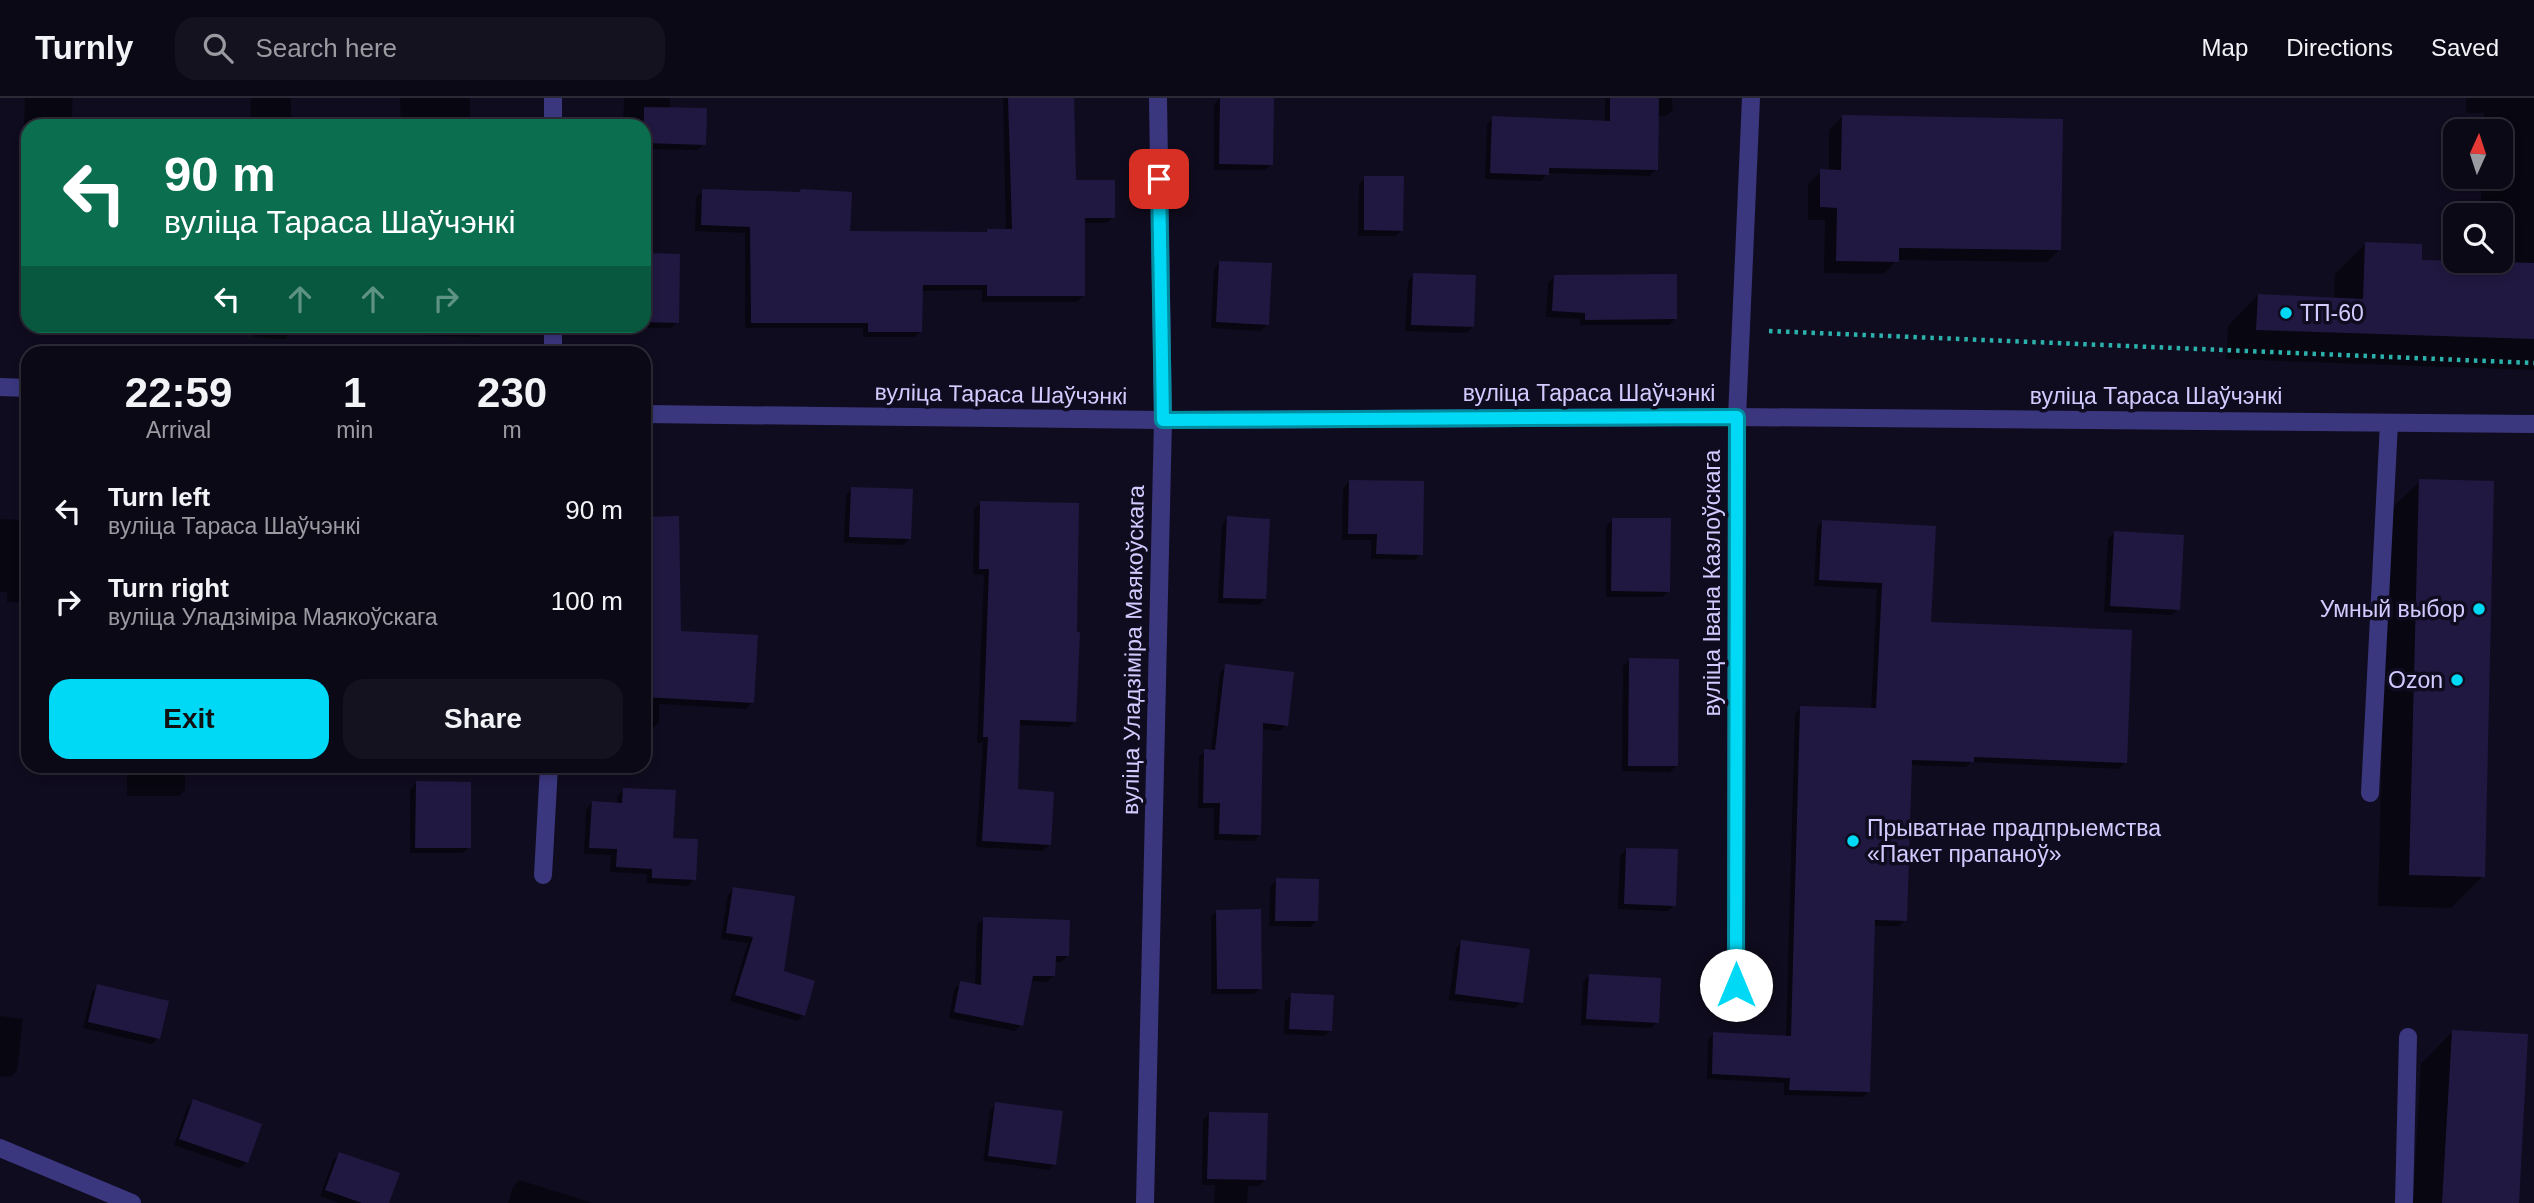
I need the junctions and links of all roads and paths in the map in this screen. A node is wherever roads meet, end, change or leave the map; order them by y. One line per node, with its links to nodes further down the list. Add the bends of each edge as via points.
1 (553, 98): 4 (street)
2 (1158, 98): 11 (street, вуліца Уладзіміра Маякоўскага)
3 (1751, 98): 5 (street, вуліца Івана Казлоўскага)
4 (553, 119)
5 (1743, 330): 6 (path); 10 (street, вуліца Івана Казлоўскага)
6 (2534, 363)
7 (0, 387): 8 (street)
8 (21, 388)
9 (651, 414): 11 (street, вуліца Тараса Шаўчэнкі)
10 (1737, 417): 11 (street, вуліца Тараса Шаўчэнкі); 12 (street, вуліца Тараса Шаўчэнкі); 17 (street, вуліца Івана Казлоўскага)
11 (1163, 420): 21 (street, вуліца Уладзіміра Маякоўскага)
12 (2389, 423): 13 (street, вуліца Тараса Шаўчэнкі); 15 (street)
13 (2534, 424)
14 (549, 773): 16 (street)
15 (2370, 793)
16 (543, 875)
17 (1736, 985)
18 (2408, 1037): 22 (street)
19 (0, 1148): 20 (street)
20 (132, 1203)
21 (1145, 1203)
22 (2404, 1203)

